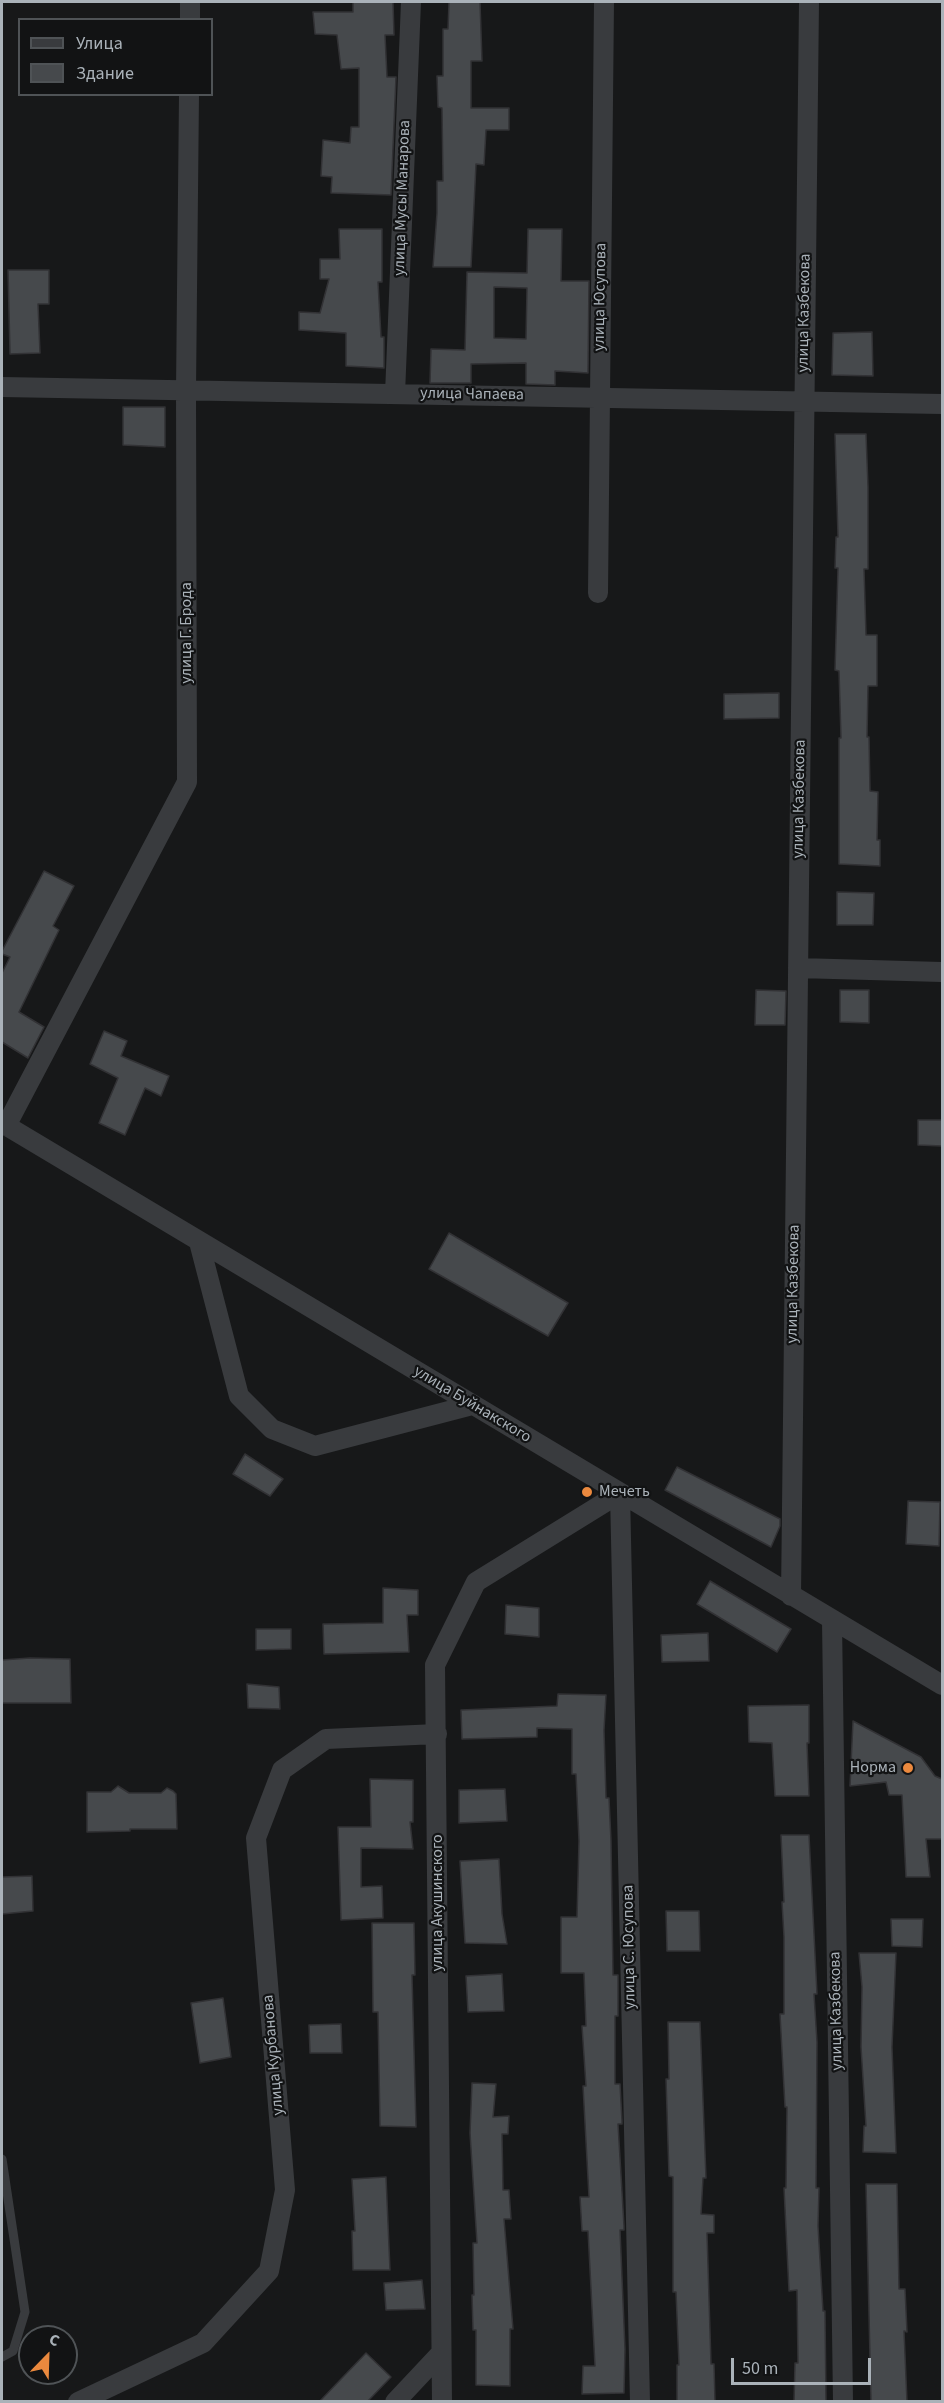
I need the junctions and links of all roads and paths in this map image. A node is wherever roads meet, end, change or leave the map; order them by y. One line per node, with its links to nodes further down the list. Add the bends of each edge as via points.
1 (190, 2): 5 (street)
2 (411, 2): 9 (street, улица Мусы Манарова)
3 (604, 2): 10 (street, улица Юсупова)
4 (809, 2): 11 (street, улица Казбекова)
5 (190, 18)
6 (189, 96): 8 (street, улица Г. Брода)
7 (2, 387): 8 (street, улица Чапаева)
8 (186, 390): 9 (street, улица Чапаева); 16 (street, улица Г. Брода, via 187,782)
9 (395, 394): 10 (street, улица Чапаева)
10 (600, 398): 11 (street, улица Чапаева); 13 (street, улица Юсупова)
11 (804, 401): 12 (street, улица Чапаева); 14 (street, улица Казбекова)
12 (942, 404)
13 (598, 593)
14 (798, 968): 15 (street); 20 (street, улица Казбекова)
15 (942, 972)
16 (4, 1125): 17 (street, улица Буйнакского)
17 (199, 1242): 18 (street, улица Буйнакского); 18 (street, via 239,1396 272,1429 315,1446)
18 (472, 1405): 19 (street, улица Буйнакского)
19 (620, 1493): 20 (street, улица Буйнакского); 23 (street, улица Акушинского, via 476,1582 435,1665); 30 (street, улица С. Юсупова)
20 (791, 1596): 21 (street, улица Буйнакского)
21 (832, 1621): 22 (street, улица Буйнакского); 31 (street, улица Казбекова)
22 (942, 1685)
23 (437, 1734): 25 (street, улица Акушинского); 27 (street, улица Курбанова, via 326,1739 282,1770 256,1839 285,2190 269,2271 204,2343)
24 (2, 2159): 26 (lane, via 25,2312 13,2351)
25 (441, 2353): 28 (street); 29 (street, улица Акушинского)
26 (2, 2357)
27 (78, 2402)
28 (395, 2402)
29 (442, 2402)
30 (640, 2402)
31 (843, 2402)

